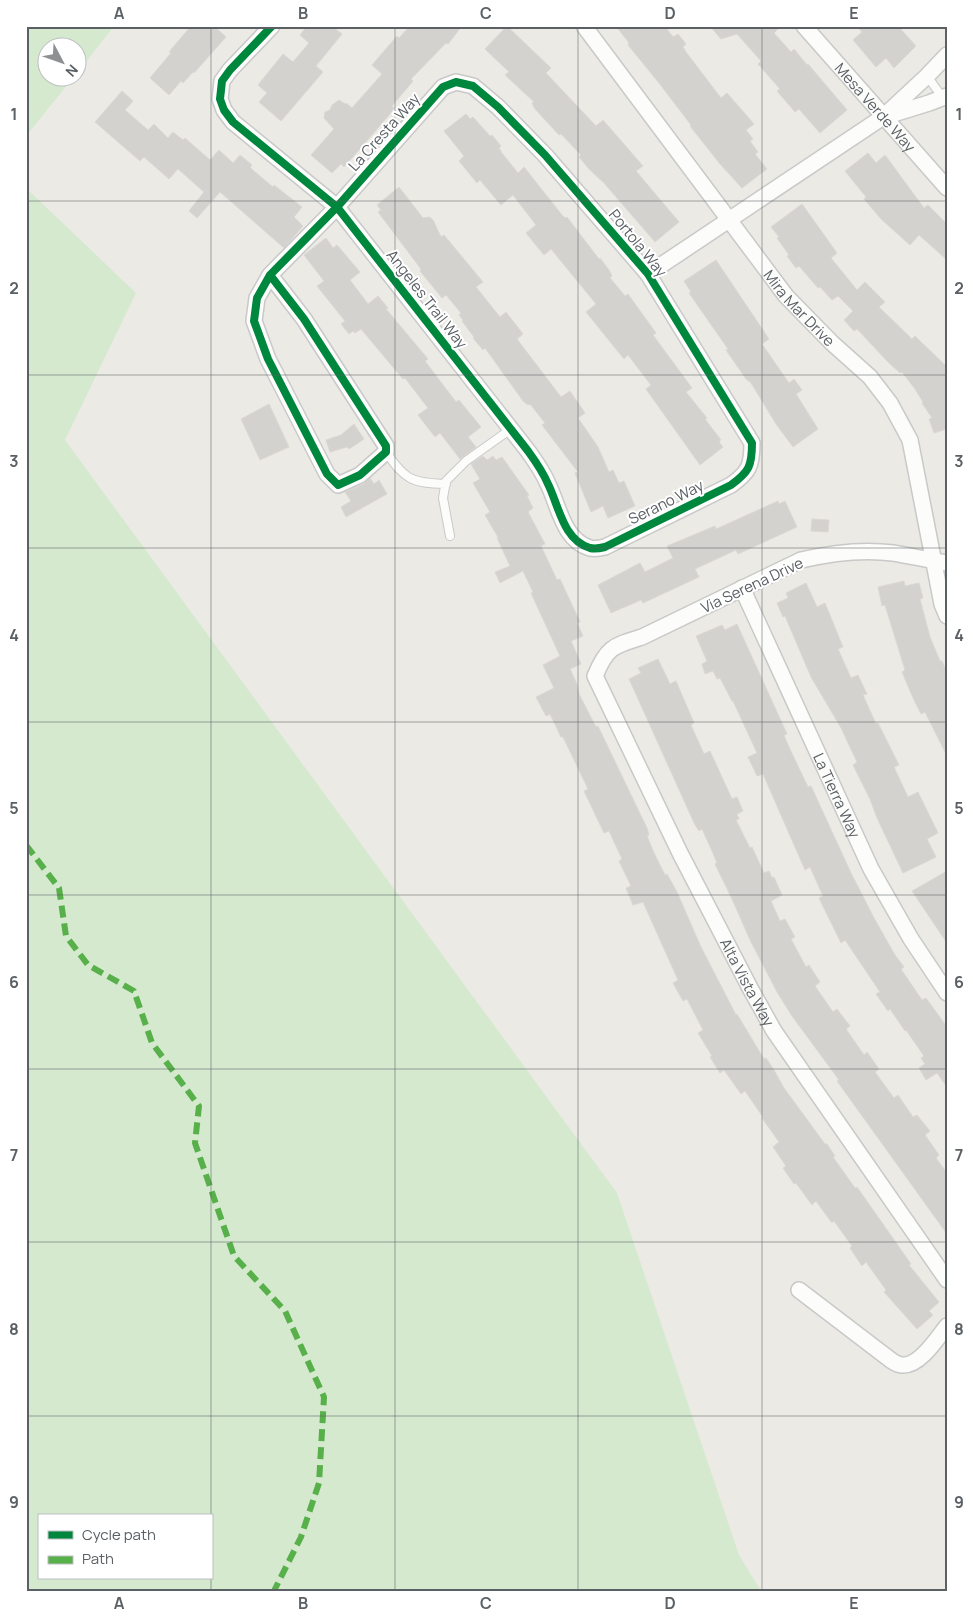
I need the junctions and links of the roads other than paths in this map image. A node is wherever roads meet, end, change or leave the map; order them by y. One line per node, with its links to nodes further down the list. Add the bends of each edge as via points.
1 (272, 26): 10 (street, Angeles Trail Way, via 222,81 220,99 233,122)
2 (584, 26): 11 (street, Mira Mar Drive)
3 (804, 26): 8 (street, Mesa Verde Way)
4 (947, 55): 5 (street)
5 (927, 76): 7 (lane); 8 (street)
6 (456, 82): 10 (street, La Cresta Way, via 443,87); 12 (street, Portola Way, via 473,86 498,107 545,155)
7 (945, 97): 8 (street)
8 (883, 118): 9 (street, Mesa Verde Way); 11 (street)
9 (947, 188)
10 (337, 207): 13 (street, La Cresta Way); 14 (street, Angeles Trail Way)
11 (728, 221): 12 (street); 20 (street, Mira Mar Drive, via 786,296 832,344 870,377 890,403 910,440)
12 (648, 274): 16 (street, Portola Way, via 752,443)
13 (270, 275): 15 (street, via 304,319 386,446); 15 (street, La Cresta Way, via 257,298 254,321 268,359 327,474 338,485 360,475)
14 (511, 429): 17 (lane, via 466,461); 19 (street, Angeles Trail Way, via 540,468 564,525)
15 (386, 452): 17 (lane, via 406,476 418,482)
16 (752, 459): 19 (street, Serano Way, via 746,474 731,485 605,548 591,548)
17 (446, 484): 18 (lane, via 443,498)
18 (450, 536)
19 (580, 543)
20 (941, 562): 21 (street, Via Serena Drive, via 892,553 826,554 801,560); 22 (street, Mira Mar Drive, via 942,604)
21 (742, 588): 23 (street, Via Serena Drive, via 642,638 609,649); 24 (street, La Tierra Way, via 871,868 911,939)
22 (947, 616)
23 (601, 661): 25 (street, Alta Vista Way, via 595,676 601,690 680,854 774,1031)
24 (947, 993)
25 (947, 1280)
26 (799, 1290): 27 (street, via 892,1361 903,1365 912,1364 921,1357)
27 (947, 1326)

